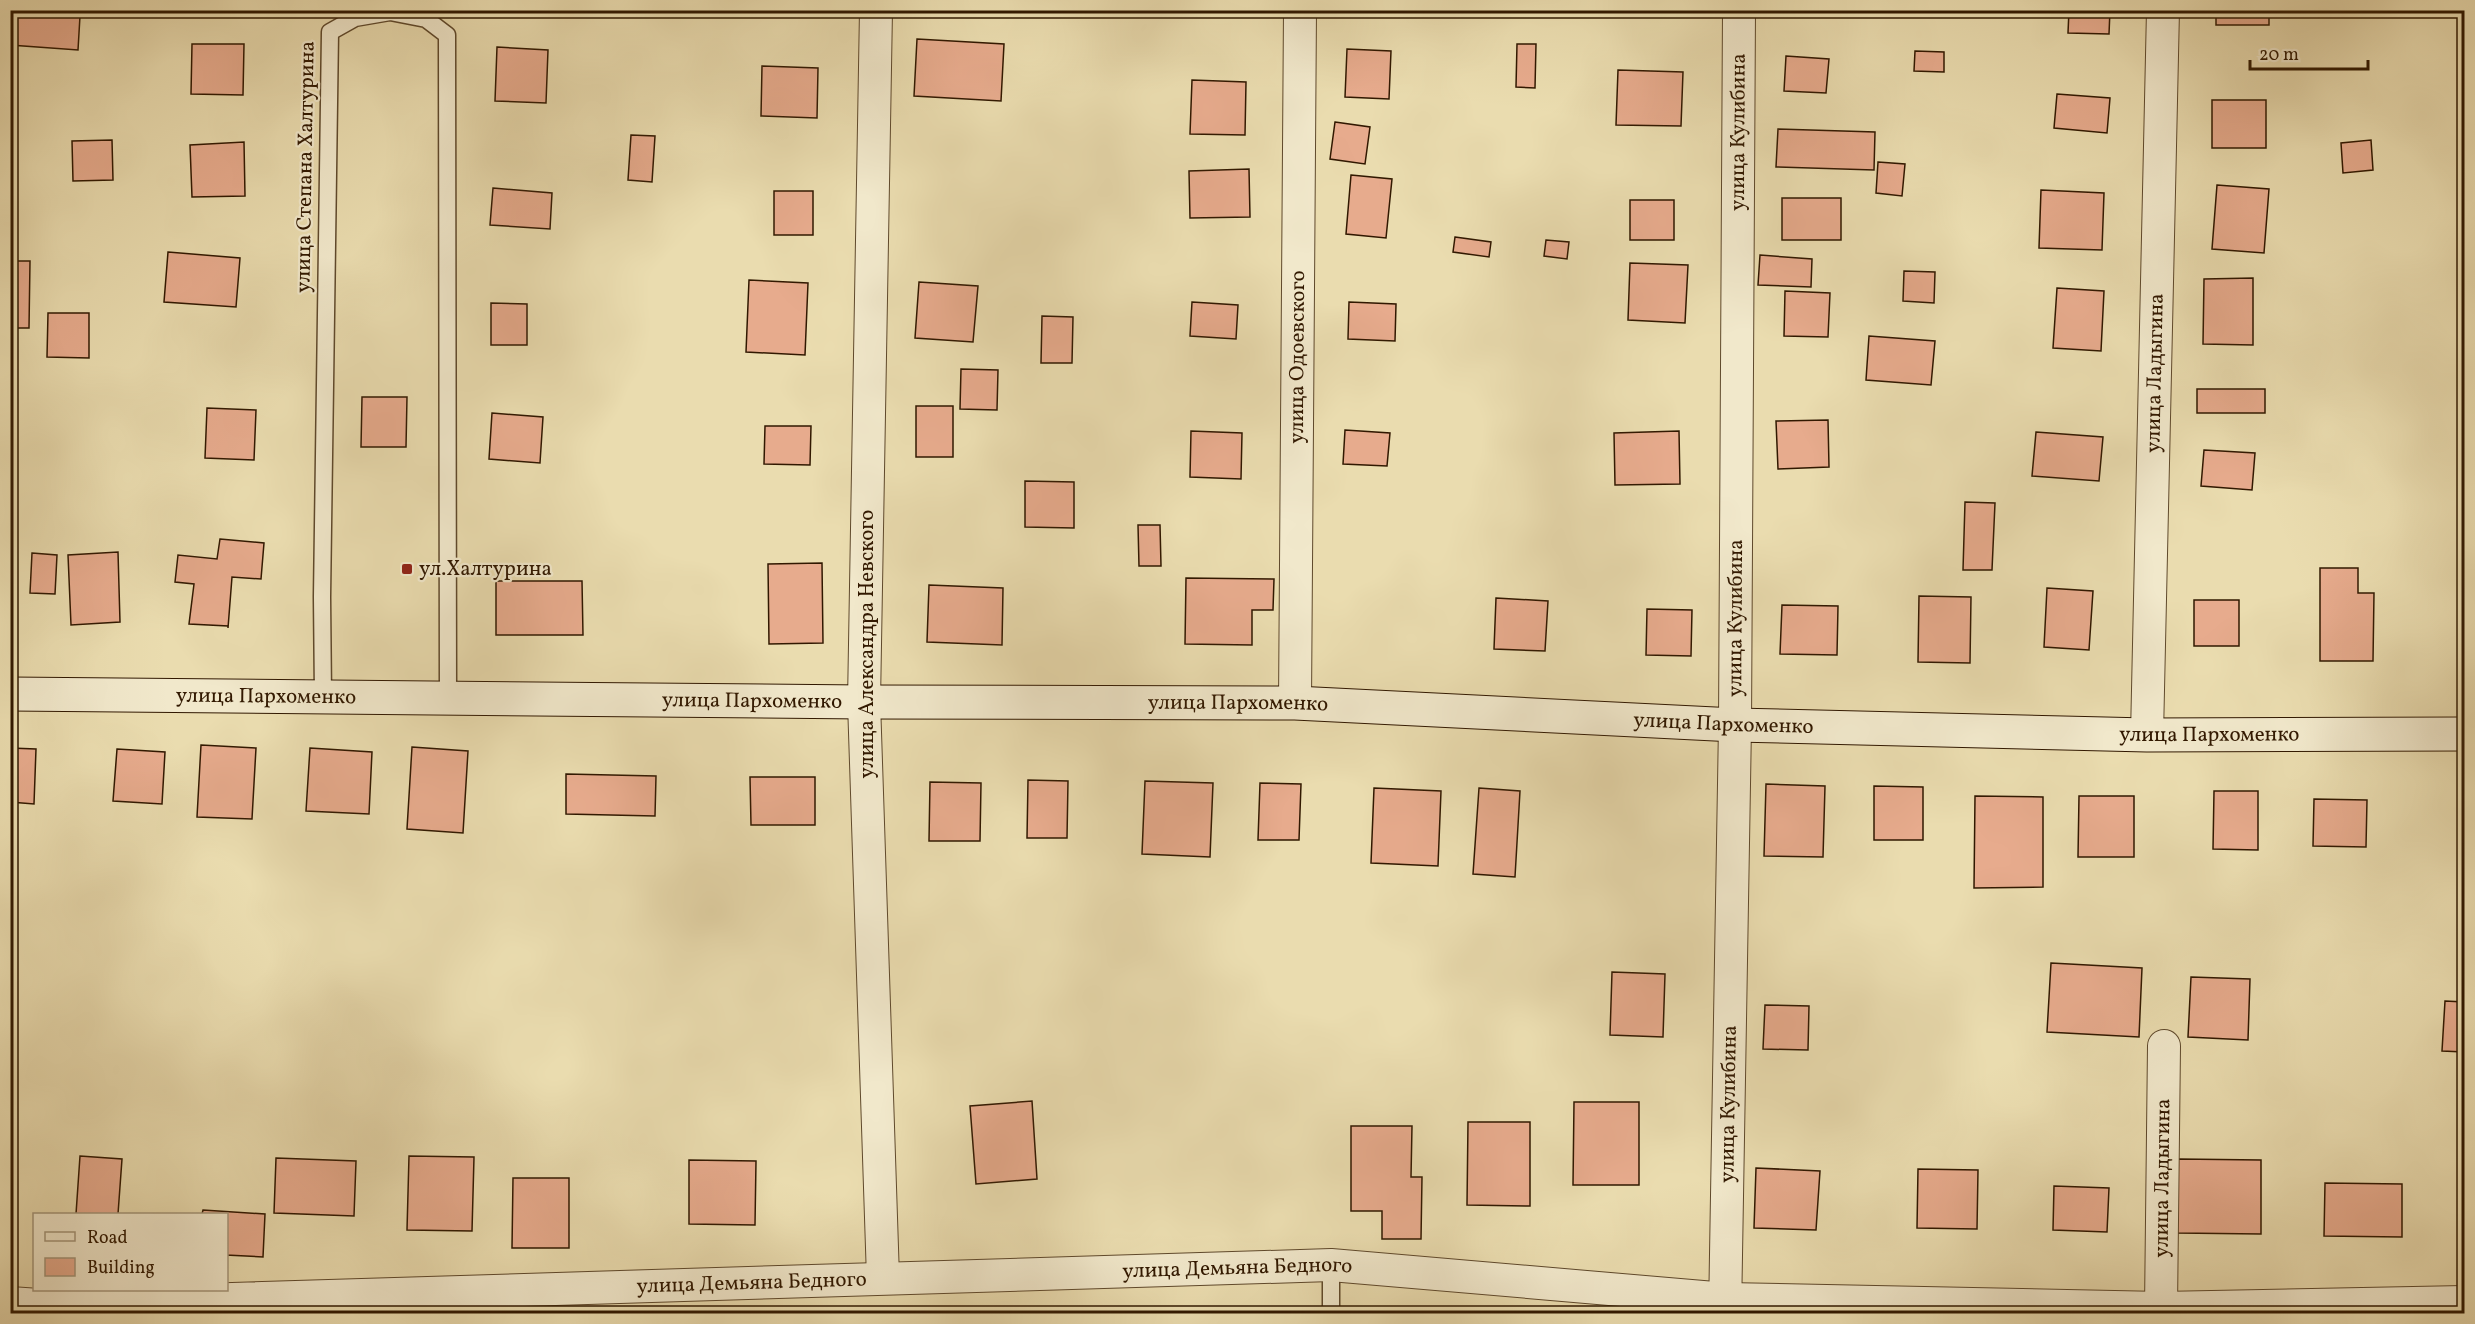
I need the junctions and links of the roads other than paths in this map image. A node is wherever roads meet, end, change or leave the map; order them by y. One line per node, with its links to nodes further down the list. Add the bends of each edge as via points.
1 (876, 10): 8 (street, улица Александра Невского)
2 (1300, 10): 9 (street, улица Одоевского)
3 (1739, 10): 10 (street, улица Кулибина)
4 (2163, 10): 12 (street, улица Ладыгина)
5 (10, 694): 6 (street, улица Пархоменко)
6 (323, 697): 7 (street, улица Пархоменко); 7 (lane, улица Степана Халтурина, via 330,32 355,18 390,12 426,20 447,35)
7 (448, 698): 8 (street, улица Пархоменко)
8 (864, 702): 9 (street, улица Пархоменко); 15 (street, улица Александра Невского)
9 (1295, 703): 10 (street, улица Пархоменко)
10 (1735, 725): 12 (street, улица Пархоменко); 18 (street, улица Кулибина)
11 (2464, 734): 12 (street, улица Пархоменко)
12 (2147, 735)
13 (2164, 1046): 19 (street, улица Ладыгина)
14 (1331, 1265): 15 (street, улица Демьяна Бедного); 18 (street, улица Демьяна Бедного, via 1552,1282); 20 (lane)
15 (883, 1278): 17 (street, улица Демьяна Бедного)
16 (2464, 1302): 19 (street, улица Демьяна Бедного)
17 (10, 1303)
18 (1726, 1306): 19 (street, улица Демьяна Бедного)
19 (2161, 1308)
20 (1330, 1314)

